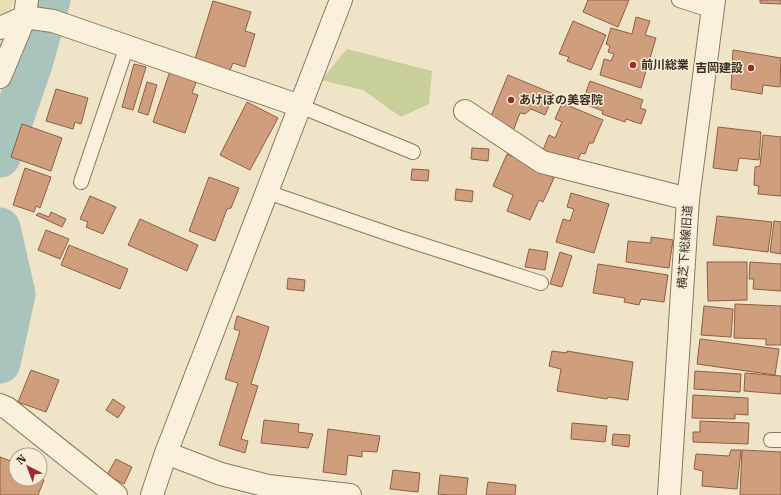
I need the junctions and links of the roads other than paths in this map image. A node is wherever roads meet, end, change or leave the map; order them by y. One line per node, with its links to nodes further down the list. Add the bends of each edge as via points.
1 (341, 0): 8 (street)
2 (679, 0): 3 (lane)
3 (713, 6): 13 (street, 横芝下総線旧道)
4 (26, 9): 5 (street); 6 (street, via 54,22); 7 (street)
5 (0, 28)
6 (127, 46): 8 (street); 11 (lane)
7 (0, 77)
8 (300, 106): 10 (lane); 12 (street)
9 (465, 111): 13 (street, via 542,162)
10 (413, 152)
11 (81, 182)
12 (267, 192): 14 (lane); 16 (street)
13 (688, 199): 20 (street, 横芝下総線旧道)
14 (541, 283)
15 (0, 405): 17 (street)
16 (166, 454): 18 (street); 19 (street, via 220,474 268,486)
17 (116, 495)
18 (152, 495)
19 (350, 495)
20 (669, 495)

